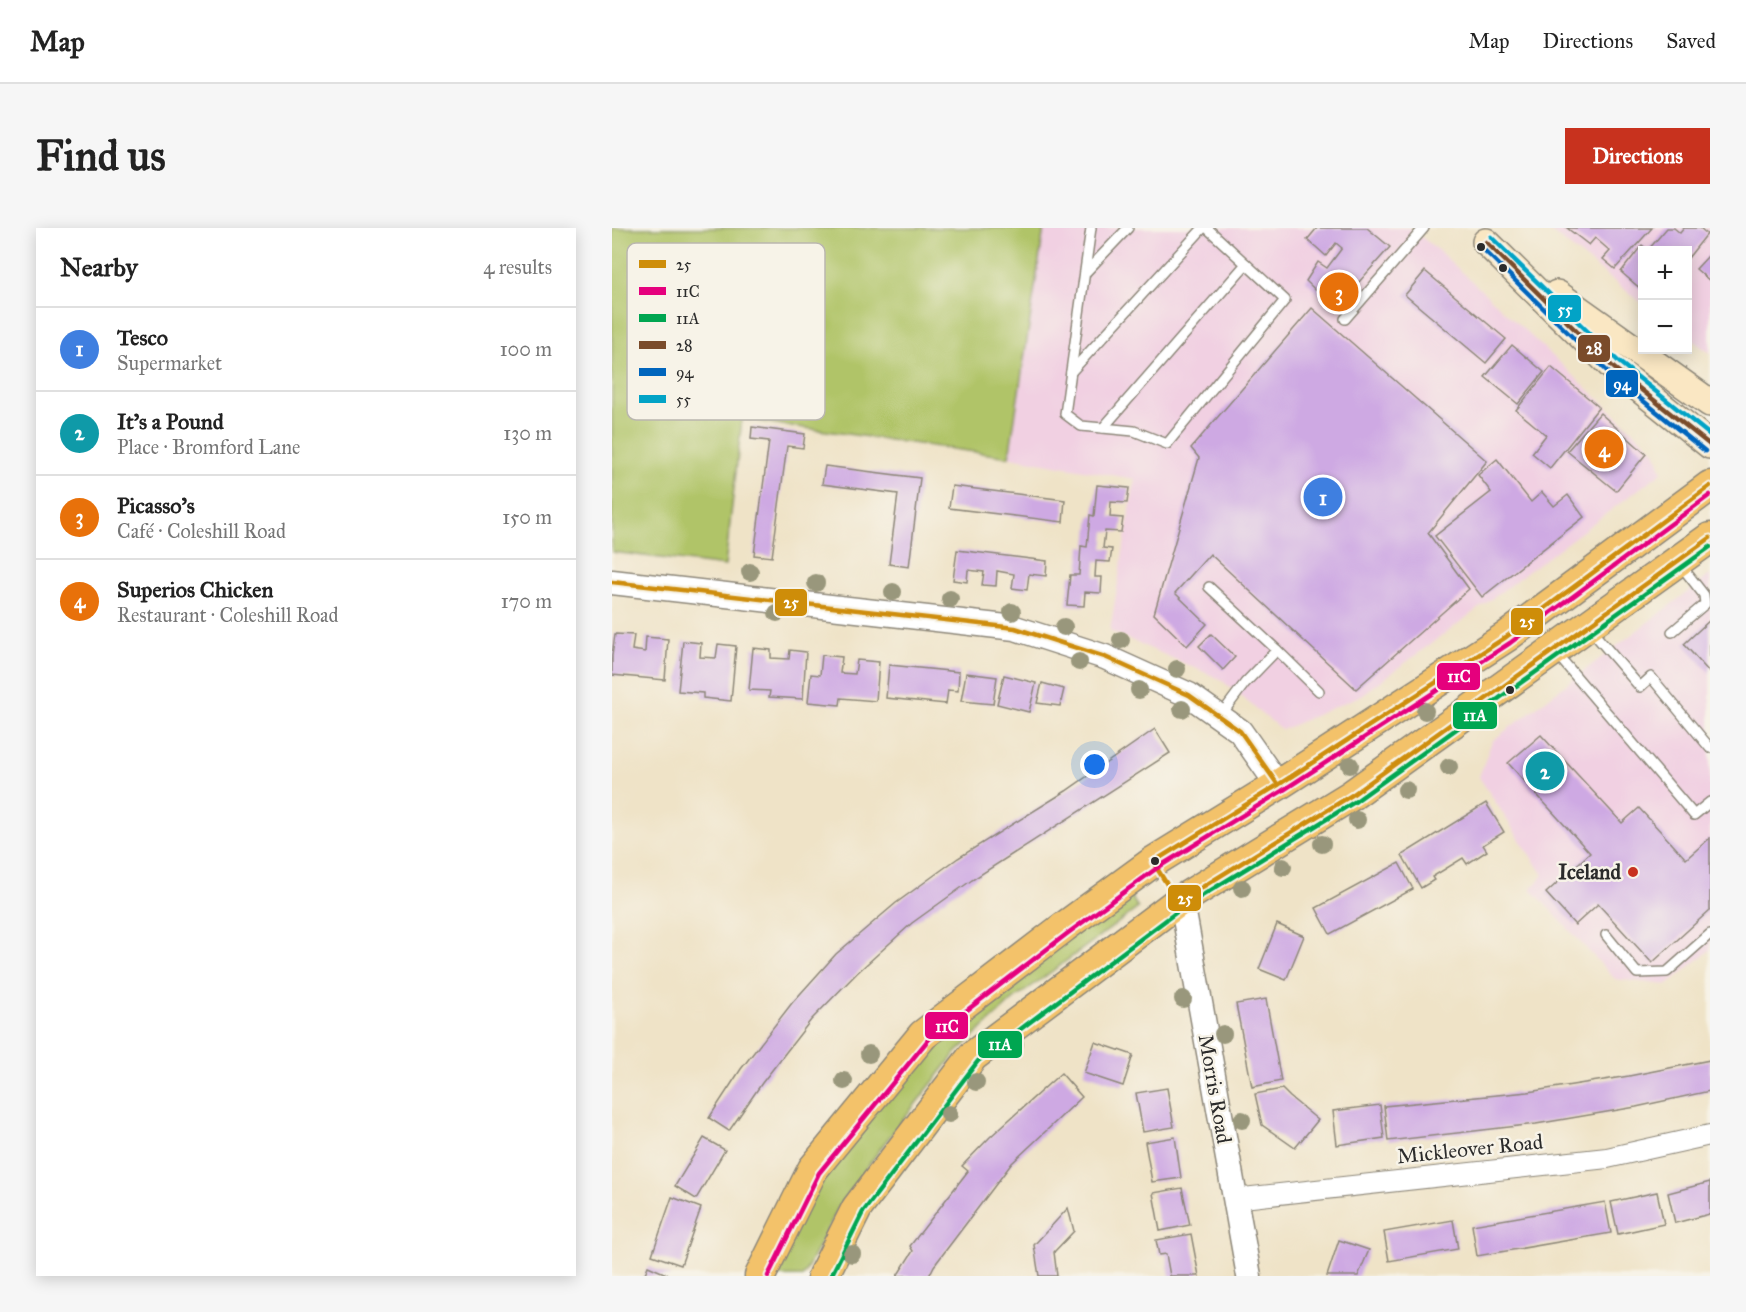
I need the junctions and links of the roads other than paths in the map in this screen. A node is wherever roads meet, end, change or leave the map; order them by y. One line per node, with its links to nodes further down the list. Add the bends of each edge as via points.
1 (1091, 228): 8 (lane)
2 (1128, 228): 8 (lane)
3 (1203, 228): 10 (lane)
4 (1424, 228): 9 (lane)
5 (1213, 230): 7 (lane)
6 (1477, 235): 11 (main road); 13 (main road, via 1606,361)
7 (1246, 264): 12 (lane); 12 (lane, via 1285,300 1167,444 1134,431)
8 (1085, 273): 10 (lane)
9 (1345, 319)
10 (1071, 372): 12 (lane, via 1065,414 1081,426)
11 (1710, 403)
12 (1103, 428)
13 (1710, 445)
14 (1710, 486): 27 (main road, via 1506,637)
15 (1710, 538): 16 (main road)
16 (1678, 561): 19 (lane); 20 (main road)
17 (612, 582): 25 (street, via 1015,628 1105,657 1189,695)
18 (1209, 587): 22 (lane)
19 (1707, 602): 21 (lane)
20 (1588, 626): 23 (main road); 26 (lane, via 1640,687 1651,677)
21 (1672, 632)
22 (1277, 650): 24 (lane); 25 (lane)
23 (1554, 651): 28 (lane, via 1694,815); 30 (main road, via 1352,795)
24 (1319, 691)
25 (1219, 717): 27 (street, via 1240,731)
26 (1710, 747)
27 (1278, 785): 29 (main road)
28 (1710, 802)
29 (1153, 862): 30 (main road); 35 (main road, via 923,1035 813,1169)
30 (1178, 902): 34 (street, Morris Road, via 1184,913); 36 (main road, via 973,1056 857,1208)
31 (1710, 934): 32 (lane, via 1666,972 1637,972)
32 (1606, 935)
33 (1710, 1135): 34 (street, Mickleover Road, via 1607,1158)
34 (1234, 1199): 37 (street, Morris Road)
35 (760, 1276)
36 (824, 1276)
37 (1249, 1276)

